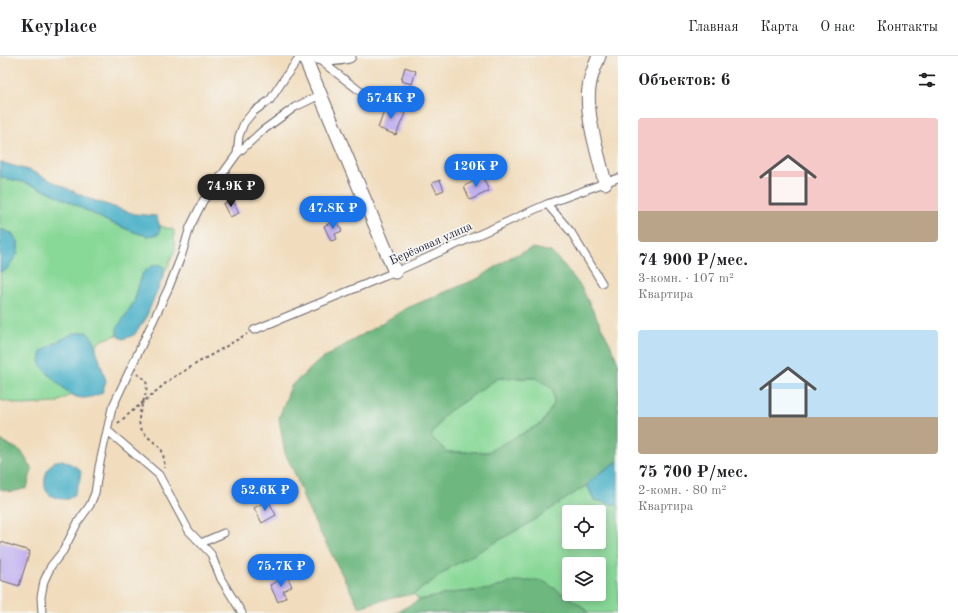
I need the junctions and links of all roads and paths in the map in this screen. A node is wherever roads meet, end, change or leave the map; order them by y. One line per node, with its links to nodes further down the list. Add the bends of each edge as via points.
1 (308, 56): 2 (street, via 328,60); 4 (street); 5 (lane); 6 (lane, via 288,73 270,100 253,112 244,123 239,136)
2 (348, 56)
3 (599, 56): 8 (street, via 589,88 589,104)
4 (320, 95): 6 (lane, via 289,110); 10 (street)
5 (369, 98)
6 (237, 154): 13 (lane, via 204,201 190,227 169,287)
7 (618, 178): 8 (lane, Берёзовая улица)
8 (605, 183): 9 (lane, Берёзовая улица)
9 (547, 204): 10 (lane, Берёзовая улица); 11 (lane, via 571,232)
10 (396, 272): 12 (lane, Берёзовая улица)
11 (602, 283)
12 (254, 330): 14 (path, via 172,378)
13 (130, 371): 14 (path, via 146,380); 15 (lane, via 112,408)
14 (144, 402): 15 (path); 16 (path, via 139,420 142,431 162,451)
15 (108, 431): 18 (lane, via 159,474 189,531); 19 (lane, via 96,493 44,581)
16 (165, 470)
17 (224, 533): 18 (lane)
18 (201, 543): 20 (lane, via 211,554 221,579)
19 (42, 613)
20 (242, 613)

